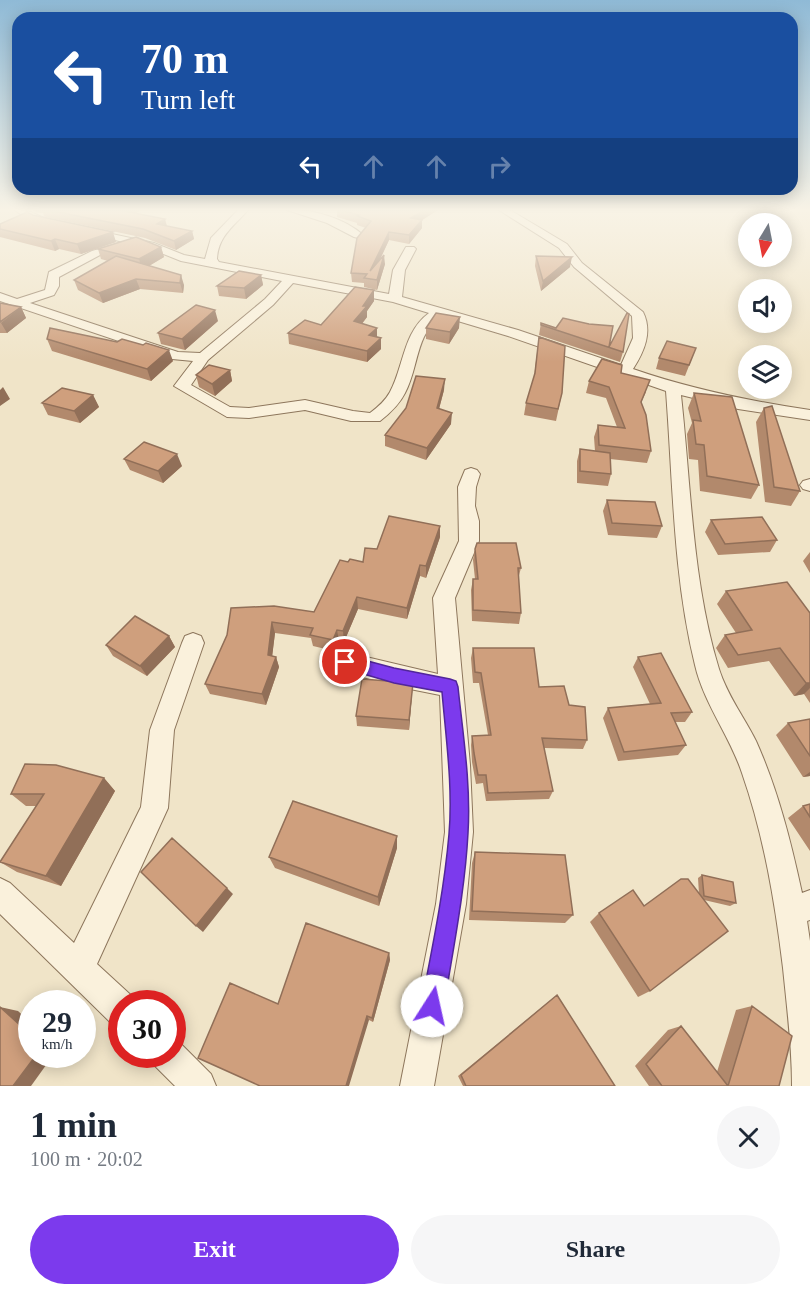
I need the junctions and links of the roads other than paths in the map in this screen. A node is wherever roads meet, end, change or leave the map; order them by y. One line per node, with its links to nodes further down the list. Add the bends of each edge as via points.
1 (81, 261): 10 (street, via 53,275 50,292)
2 (194, 261): 6 (street)
3 (212, 261): 6 (street)
4 (404, 261): 9 (street)
5 (575, 261): 13 (street, via 638,315 641,339)
6 (216, 265): 7 (street)
7 (289, 279): 9 (street); 12 (street, via 269,302)
8 (0, 297): 10 (street)
9 (395, 299): 11 (street)
10 (19, 302): 12 (street, via 177,356)
11 (439, 312): 12 (street, via 423,324 392,401 374,418 305,405 249,413 226,412 182,386); 13 (street)
12 (203, 357)
13 (624, 372): 14 (street)
14 (673, 388): 15 (street, via 738,404); 21 (street, via 691,577 707,667 718,699 751,759)
15 (810, 414)
16 (471, 474): 19 (street, via 466,506 469,541 444,598)
17 (193, 643): 22 (street, via 162,730 154,808)
18 (345, 662): 19 (street)
19 (450, 687): 26 (street, via 458,765 459,832 451,904)
20 (0, 893): 22 (street)
21 (800, 909): 27 (street)
22 (78, 968): 23 (street)
23 (108, 997)
24 (181, 1068): 25 (street)
25 (199, 1086)
26 (417, 1086)
27 (809, 1086)

